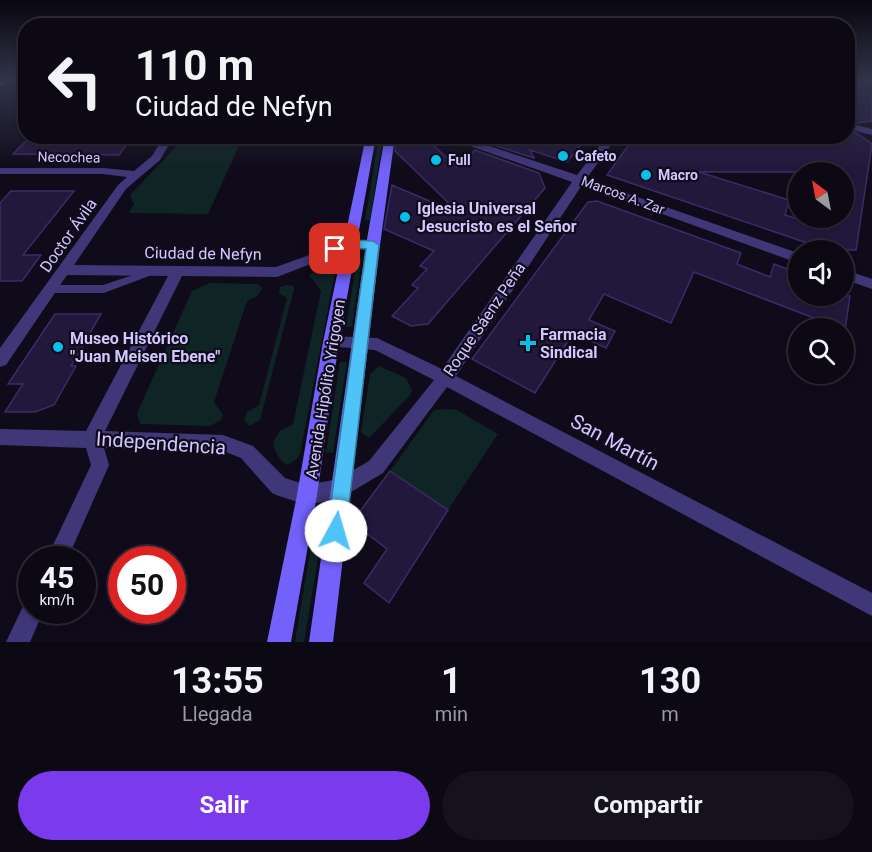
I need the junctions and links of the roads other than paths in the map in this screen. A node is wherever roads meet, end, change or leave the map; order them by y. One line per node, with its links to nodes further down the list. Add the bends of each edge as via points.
1 (855, 128): 2 (street)
2 (872, 132)
3 (164, 144): 9 (street, Doctor Ávila, via 156,158)
4 (370, 144): 11 (main road, Avenida Hipólito Yrigoyen)
5 (389, 144): 12 (main road, Avenida Hipólito Yrigoyen)
6 (471, 144): 10 (street, Marcos A. Zar)
7 (607, 144): 10 (street, Roque Sáenz Peña)
8 (0, 171): 9 (street, Necochea, via 103,171)
9 (137, 175): 14 (street, Doctor Ávila, via 122,187)
10 (579, 180): 13 (street, Marcos A. Zar); 23 (street, Roque Sáenz Peña)
11 (351, 244): 12 (street, Ciudad de Nefyn); 16 (street, Ciudad de Nefyn, via 276,272); 20 (main road, Avenida Hipólito Yrigoyen)
12 (373, 245): 21 (main road, Avenida Hipólito Yrigoyen)
13 (788, 254)
14 (64, 270): 15 (street, Ciudad de Nefyn); 19 (street, Doctor Ávila)
15 (157, 270): 16 (street, Ciudad de Nefyn); 19 (lane, via 104,289)
16 (178, 270): 25 (street)
17 (854, 278): 18 (street)
18 (872, 284)
19 (51, 289): 22 (street, Doctor Ávila)
20 (331, 342): 21 (street, San Martín); 27 (main road, Avenida Hipólito Yrigoyen)
21 (362, 342): 23 (street, San Martín, via 377,344); 26 (main road, Avenida Hipólito Yrigoyen)
22 (0, 360)
23 (445, 378): 26 (street, Roque Sáenz Peña, via 376,467); 29 (street, San Martín)
24 (0, 437): 25 (street, Independencia)
25 (92, 438): 27 (street, Independencia, via 223,443 247,452 279,486); 28 (street, via 100,465)
26 (341, 488): 27 (street, Independencia); 33 (main road, Avenida Hipólito Yrigoyen)
27 (307, 495): 32 (main road, Avenida Hipólito Yrigoyen)
28 (62, 546)
29 (872, 604)
30 (26, 624): 31 (street)
31 (18, 642)
32 (279, 642)
33 (321, 642)

